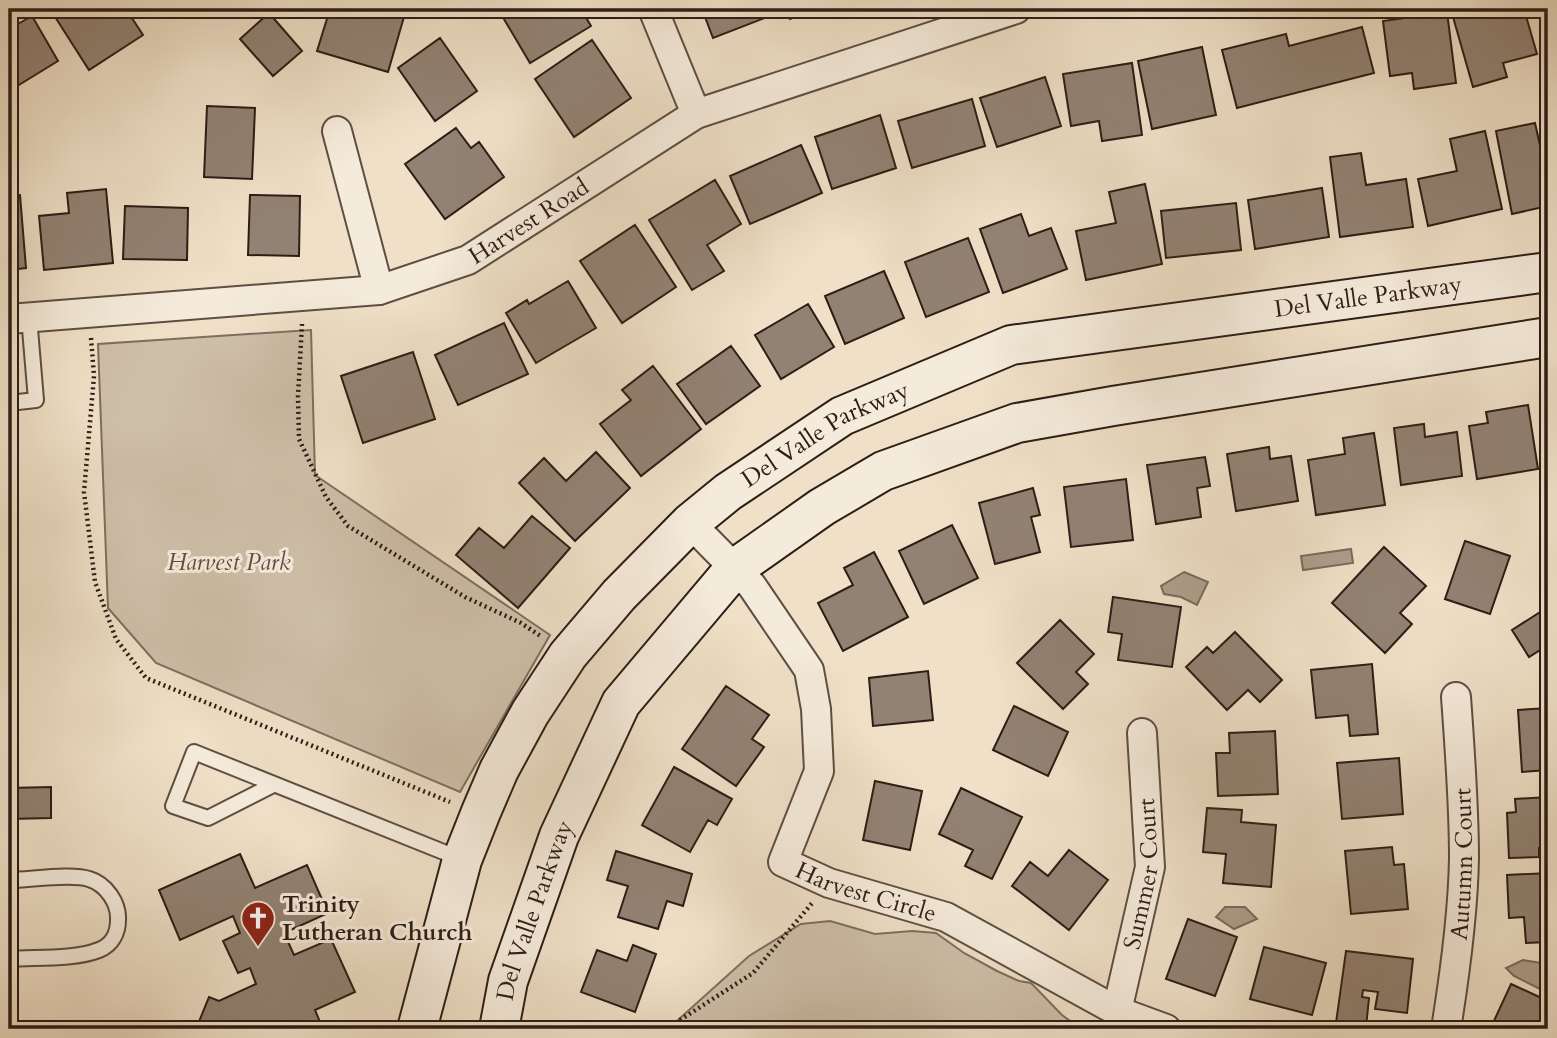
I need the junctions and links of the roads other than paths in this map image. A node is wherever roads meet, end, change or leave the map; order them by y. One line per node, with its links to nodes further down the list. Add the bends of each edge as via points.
1 (653, 9): 3 (street)
2 (1016, 9): 3 (street, Harvest Road)
3 (696, 114): 6 (street, Harvest Road, via 468,260)
4 (337, 131): 6 (street)
5 (1548, 272): 10 (main road, Del Valle Parkway, via 1011,345 842,416)
6 (379, 290): 7 (street, Harvest Road)
7 (19, 318): 9 (lane, via 36,400)
8 (1548, 337): 11 (main road, Del Valle Parkway, via 1017,423 883,471)
9 (9, 402)
10 (690, 523): 11 (street); 15 (main road, Del Valle Parkway, via 568,655 499,769)
11 (734, 569): 18 (street, Harvest Circle, via 752,586 809,670 816,709 819,771 783,862 829,883 946,917); 20 (main road, Del Valle Parkway, via 621,703 559,836 508,981)
12 (1456, 697): 22 (street, Autumn Court, via 1464,859)
13 (1142, 733): 18 (street, Summer Court, via 1150,867)
14 (274, 785): 14 (lane, via 194,752 173,806 208,818); 15 (lane)
15 (462, 860): 19 (main road, Del Valle Parkway)
16 (9, 880): 17 (lane, via 90,879 105,888 119,918 116,936 103,948 86,954)
17 (9, 959)
18 (1118, 1011): 21 (street, Harvest Circle)
19 (417, 1029)
20 (499, 1029)
21 (1166, 1029)
22 (1446, 1029)

